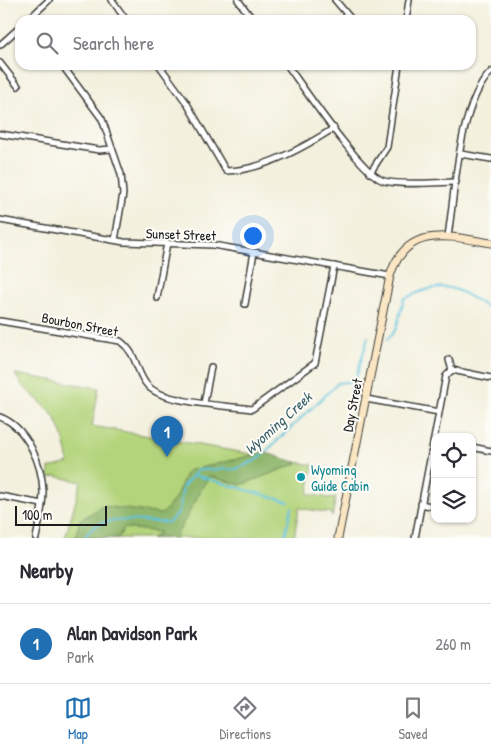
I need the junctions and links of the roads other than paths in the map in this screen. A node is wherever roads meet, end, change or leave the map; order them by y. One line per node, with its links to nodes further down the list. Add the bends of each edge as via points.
1 (49, 0): 6 (street)
2 (112, 0): 7 (street)
3 (238, 0): 8 (street)
4 (335, 0): 9 (street)
5 (409, 0): 10 (street)
6 (33, 15)
7 (122, 15)
8 (249, 15)
9 (348, 15)
10 (407, 15)
11 (15, 32): 12 (street)
12 (0, 45)
13 (0, 62): 19 (street)
14 (66, 70): 22 (street, via 102,119)
15 (163, 70): 20 (street, via 186,102 226,171 240,171 306,146)
16 (290, 70): 20 (street)
17 (398, 70): 25 (street, via 387,147)
18 (491, 72): 23 (street, via 472,103)
19 (18, 86)
20 (334, 128): 25 (street)
21 (0, 134): 22 (street, via 99,150)
22 (112, 149): 29 (street, via 124,187)
23 (461, 154): 24 (street); 26 (street)
24 (491, 159)
25 (370, 173): 26 (street, via 390,182)
26 (456, 182): 28 (street)
27 (0, 220): 29 (street, Sunset Street)
28 (448, 236): 30 (street, Day Street); 34 (street, Day Street, via 429,237 410,246 399,256)
29 (115, 240): 31 (street, Sunset Street)
30 (491, 243)
31 (167, 244): 32 (street, Sunset Street, via 213,245); 35 (street)
32 (254, 252): 33 (street, Sunset Street); 36 (street)
33 (334, 266): 34 (street, Sunset Street); 43 (street, Bourbon Street, via 315,362 252,409)
34 (390, 276): 42 (street, Day Street)
35 (156, 298)
36 (245, 304)
37 (0, 321): 43 (street, Bourbon Street, via 120,342 129,348 147,386 174,398)
38 (449, 360): 40 (street)
39 (212, 367): 43 (street)
40 (452, 370): 41 (street); 44 (street, via 446,376)
41 (491, 378)
42 (366, 399): 44 (street); 55 (street, Day Street)
43 (204, 403)
44 (439, 412): 46 (street)
45 (0, 417): 51 (street, via 7,419 26,439 40,474)
46 (435, 433)
47 (476, 448): 48 (street)
48 (491, 451)
49 (431, 456): 52 (street)
50 (0, 496): 51 (street)
51 (42, 504): 54 (street)
52 (422, 504): 53 (street); 56 (street)
53 (431, 506)
54 (36, 538)
55 (338, 538)
56 (415, 538)

